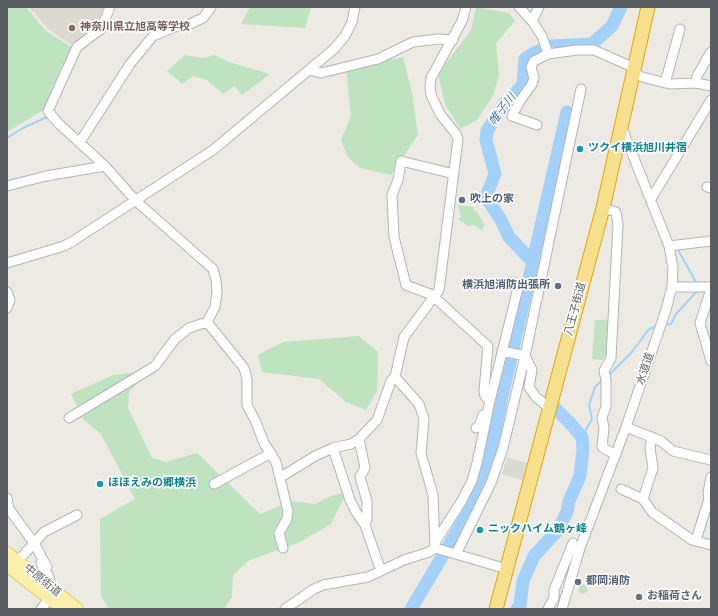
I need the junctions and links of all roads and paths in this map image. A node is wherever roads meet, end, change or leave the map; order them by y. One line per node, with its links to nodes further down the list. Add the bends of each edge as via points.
1 (110, 7): 22 (street, via 101,29 77,47 48,111)
2 (211, 7): 22 (street, via 203,18 153,36 130,64)
3 (355, 7): 13 (street, via 352,22 345,36)
4 (466, 7): 10 (street)
5 (519, 7): 8 (street)
6 (539, 7): 8 (street)
7 (648, 7): 14 (highway, 八王子街道)
8 (532, 21): 11 (street)
9 (680, 29): 15 (street)
10 (453, 40): 13 (street, via 413,42 378,59 321,73); 24 (street, via 434,73 430,86 431,95 440,114 458,140)
11 (547, 49): 14 (street, via 594,50 630,66); 20 (street, via 534,61 531,67 534,78 532,84 512,116)
12 (711, 52): 16 (street, via 697,76)
13 (309, 70): 27 (street, via 213,150)
14 (633, 72): 15 (street); 21 (highway, 八王子街道)
15 (665, 83): 16 (street)
16 (696, 83): 17 (street)
17 (711, 86)
18 (581, 89): 40 (street)
19 (711, 100): 26 (street)
20 (537, 125)
21 (622, 128): 26 (street, 水道道); 28 (highway, 八王子街道)
22 (80, 142): 23 (street)
23 (105, 166): 25 (street); 27 (street)
24 (454, 174): 36 (street, via 439,290); 36 (street, via 401,161 392,195 394,237 406,285)
25 (7, 186)
26 (651, 199): 30 (street, 水道道)
27 (136, 201): 31 (street, via 64,246); 38 (street, via 213,269 216,292 214,307)
28 (603, 208): 44 (highway, 八王子街道); 52 (street, via 616,212 618,225 611,358 604,371 606,407 602,417 602,446)
29 (711, 242): 30 (street)
30 (669, 246): 33 (street, 水道道, via 673,268)
31 (7, 263)
32 (514, 282): 39 (street, via 519,284)
33 (672, 287): 34 (street); 46 (street, 水道道)
34 (711, 288): 41 (street, via 700,323)
35 (7, 292): 37 (street, via 10,300)
36 (435, 297): 42 (street, via 404,337); 43 (street, via 488,346 484,391)
37 (7, 308)
38 (207, 322): 45 (street, via 189,328 175,340 155,366); 51 (street, via 244,368 247,379 247,405)
39 (503, 351): 40 (street); 43 (street)
40 (522, 355): 44 (street, via 532,370 530,387 536,397); 70 (street, via 503,448 491,483)
41 (711, 361)
42 (395, 377): 49 (street, via 391,381 377,420); 67 (street, via 419,404 424,419 421,453 433,495)
43 (490, 403): 47 (street, via 485,407 480,424); 67 (street, via 472,481)
44 (549, 408): 73 (highway, 八王子街道)
45 (69, 418)
46 (626, 427): 48 (street); 52 (street, 水道道)
47 (476, 428)
48 (652, 437): 53 (street, via 661,440 673,451); 59 (street, via 650,448 653,468)
49 (359, 439): 50 (street, via 351,444); 62 (street, via 365,468 360,477 367,501)
50 (333, 448): 54 (street); 62 (street, via 350,500)
51 (271, 453): 54 (street); 56 (street)
52 (616, 455): 82 (street, 水道道, via 580,548)
53 (711, 460)
54 (281, 477): 68 (street, via 288,512 279,533)
55 (711, 478): 63 (street, via 709,500)
56 (214, 484)
57 (621, 489): 59 (street)
58 (7, 498): 60 (street)
59 (643, 499): 63 (street, via 652,512 692,540)
60 (8, 509): 65 (street)
61 (77, 515): 65 (street, via 44,532)
62 (365, 525): 74 (street)
63 (696, 540): 66 (street)
64 (573, 543): 81 (street)
65 (33, 544): 71 (street); 72 (street); 75 (street, via 49,577)
66 (711, 545)
67 (436, 546): 70 (street); 74 (street, via 429,552)
68 (283, 548)
69 (7, 553): 71 (main road, 中原街道)
70 (453, 554): 73 (street)
71 (12, 563): 75 (main road, 中原街道)
72 (48, 567)
73 (507, 569): 80 (highway, 八王子街道)
74 (381, 571): 79 (street, via 368,577 323,585)
75 (51, 593): 76 (street); 77 (main road, 中原街道); 78 (main road, 中原街道)
76 (41, 609)
77 (64, 609)
78 (77, 609)
79 (285, 609)
80 (496, 609)
81 (548, 609)
82 (562, 609)

